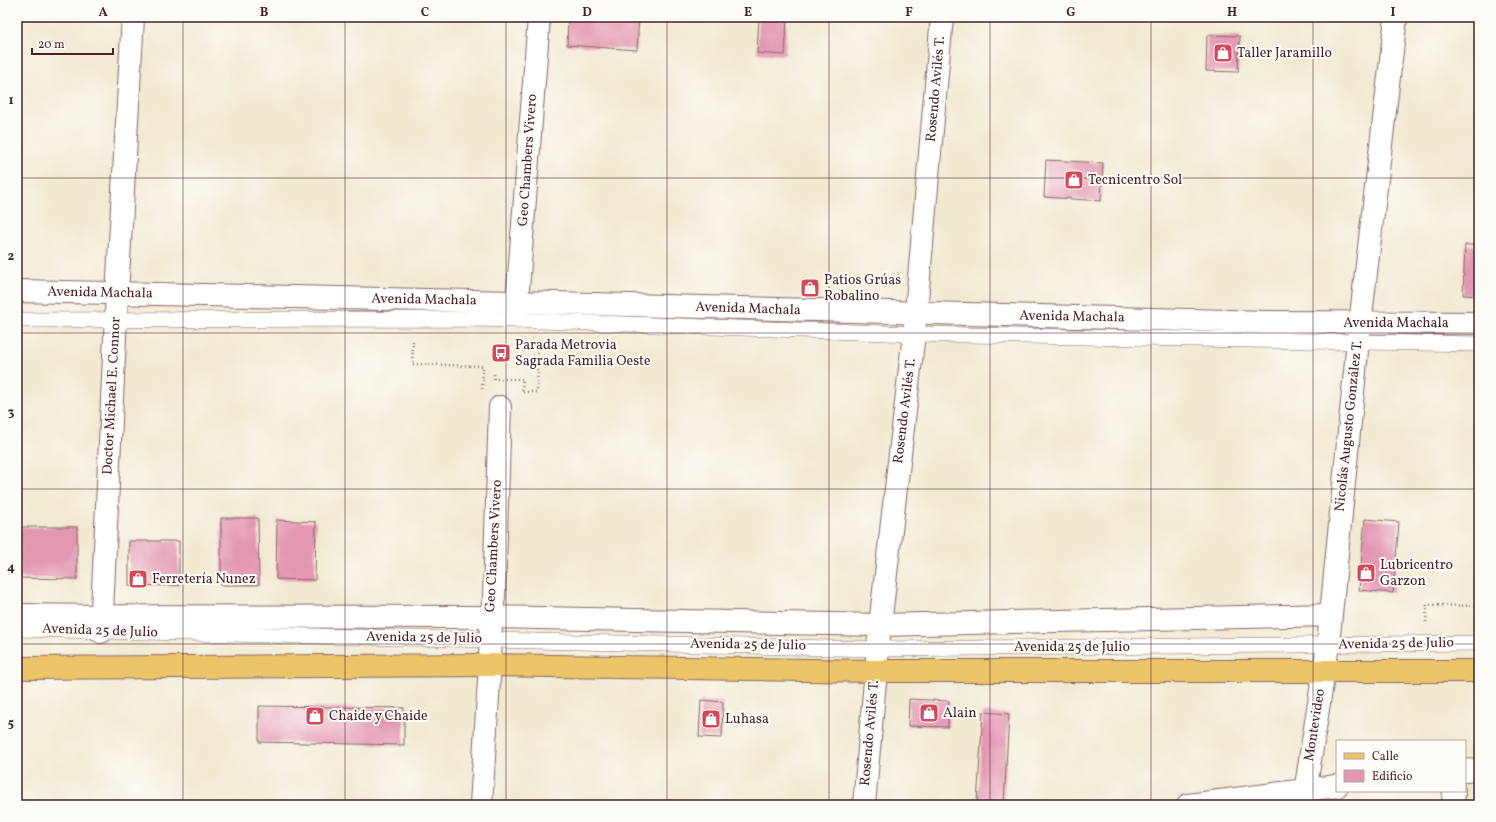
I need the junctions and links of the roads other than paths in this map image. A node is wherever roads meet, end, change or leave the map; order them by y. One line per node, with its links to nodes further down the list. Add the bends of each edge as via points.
1 (133, 17): 6 (street, Doctor Michael E. Connor)
2 (539, 17): 7 (street, Geo Chambers Vivero)
3 (942, 17): 11 (street, Rosendo Avilés T.)
4 (1396, 17): 12 (street, Nicolás Augusto González T.)
5 (17, 291): 6 (street, Avenida Machala)
6 (117, 294): 7 (street, Avenida Machala); 9 (street, Doctor Michael E. Connor)
7 (517, 302): 11 (street, Avenida Machala)
8 (17, 320): 9 (lane, Avenida Machala)
9 (116, 321): 11 (lane, Avenida Machala, via 480,320); 18 (street, Doctor Michael E. Connor)
10 (1479, 323): 12 (street, Avenida Machala)
11 (915, 324): 12 (street, Avenida Machala, via 1266,322); 19 (street, Rosendo Avilés T.)
12 (1359, 332): 13 (lane, Avenida Machala); 16 (street, Nicolás Augusto González T.)
13 (1479, 344)
14 (494, 399): 17 (street, Geo Chambers Vivero, via 494,596)
15 (17, 615): 18 (street, Avenida 25 de Julio)
16 (1331, 615): 19 (street, Avenida 25 de Julio); 23 (street, Nicolás Augusto González T.)
17 (491, 617): 18 (street, Avenida 25 de Julio); 19 (street, Avenida 25 de Julio); 21 (street, Geo Chambers Vivero)
18 (101, 624): 20 (lane, Avenida 25 de Julio); 21 (lane, Avenida 25 de Julio)
19 (880, 625): 24 (street, Rosendo Avilés T.)
20 (17, 629)
21 (490, 639): 24 (lane, Avenida 25 de Julio); 25 (street, Geo Chambers Vivero)
22 (1479, 643): 23 (lane, Avenida 25 de Julio)
23 (1328, 645): 24 (lane, Avenida 25 de Julio); 27 (street, Montevideo)
24 (878, 649): 29 (street, Rosendo Avilés T.)
25 (490, 665): 26 (main road, Avenida 25 de Julio); 29 (main road, Avenida 25 de Julio); 35 (street, Geo Chambers Vivero)
26 (17, 668)
27 (1324, 670): 28 (main road, Avenida 25 de Julio); 29 (main road, Avenida 25 de Julio); 34 (street, Montevideo)
28 (1479, 670)
29 (876, 671): 36 (street, Rosendo Avilés T.)
30 (1479, 769): 31 (street)
31 (1466, 771)
32 (1336, 786): 34 (street)
33 (1454, 792): 38 (street)
34 (1304, 798): 37 (street)
35 (481, 805)
36 (864, 805)
37 (1188, 805)
38 (1453, 805)

